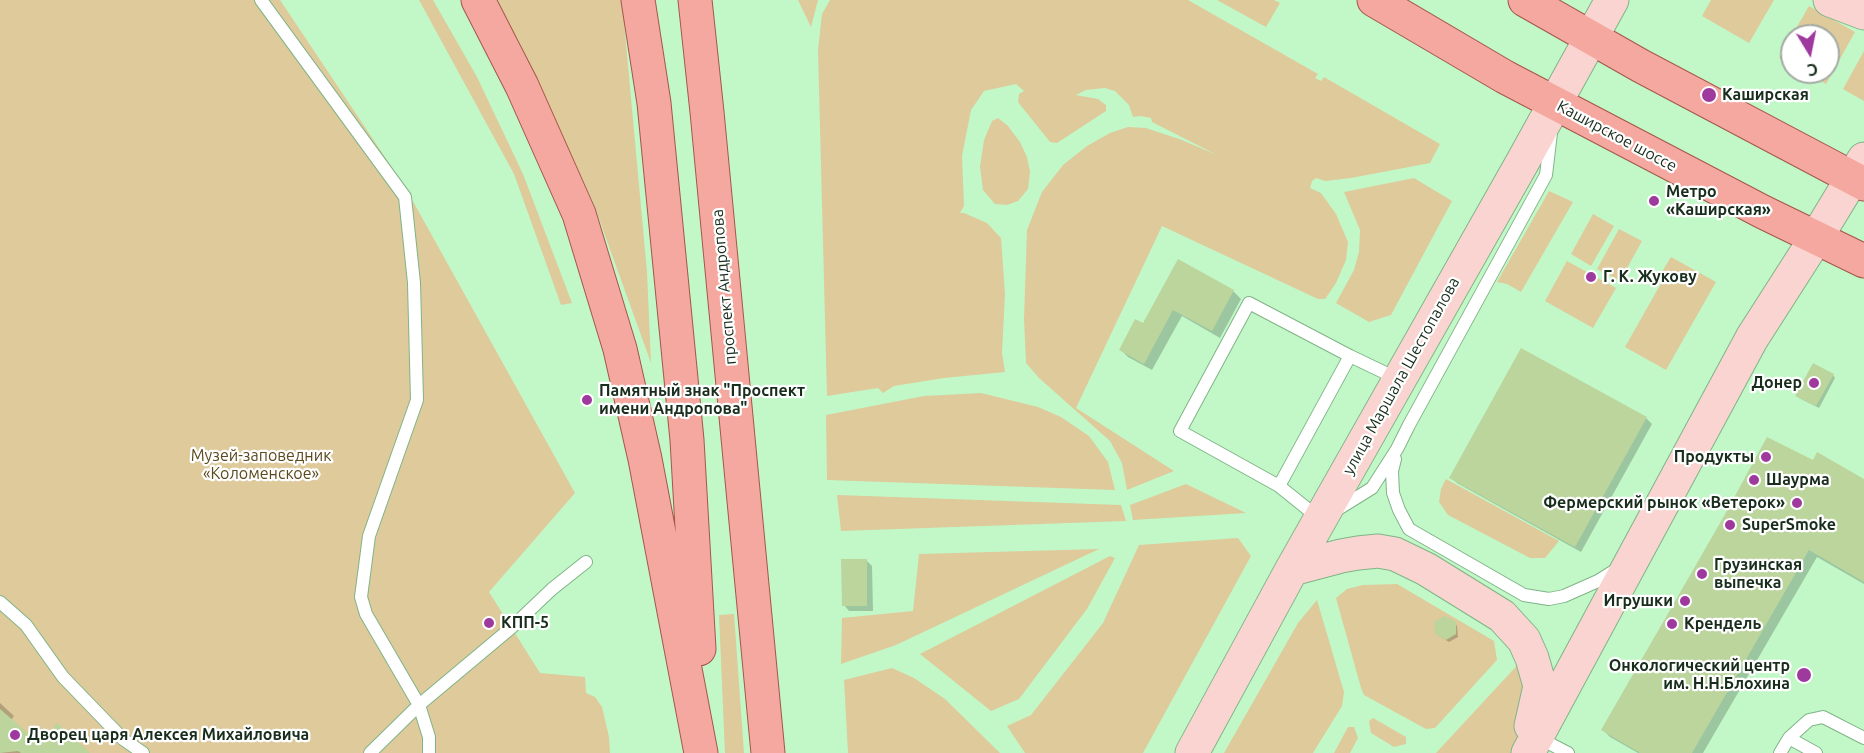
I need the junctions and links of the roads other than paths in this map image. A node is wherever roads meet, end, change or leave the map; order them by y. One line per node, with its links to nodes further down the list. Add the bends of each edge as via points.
1 (261, 0): 24 (lane, via 405,197 414,283 417,399 369,536 361,597 366,614)
2 (478, 0): 31 (main road, via 522,86 579,214 620,349)
3 (638, 0): 31 (main road, via 654,103 687,440)
4 (694, 0): 32 (main road, проспект Андропова)
5 (1374, 0): 11 (main road, Каширское шоссе)
6 (1525, 0): 10 (main road)
7 (1612, 0): 10 (main road, улица Маршала Шестопалова)
8 (1830, 0): 9 (main road)
9 (1864, 13)
10 (1591, 38): 11 (main road, улица Маршала Шестопалова); 12 (main road)
11 (1554, 103): 13 (main road, Каширское шоссе); 16 (main road, улица Маршала Шестопалова); 17 (lane, via 1546,174)
12 (1860, 174): 13 (main road)
13 (1816, 238): 14 (main road, Каширское шоссе); 20 (main road, via 1758,328)
14 (1864, 261)
15 (1350, 357): 16 (lane); 18 (lane); 18 (lane, via 1249,303 1180,431)
16 (1399, 379): 19 (main road, улица Маршала Шестопалова)
17 (1397, 449): 19 (lane, via 1372,488); 20 (lane, via 1393,493 1409,530 1524,594 1549,599 1564,596 1618,569)
18 (1279, 486): 19 (lane)
19 (1321, 519): 22 (main road, улица Маршала Шестопалова)
20 (1635, 552): 27 (main road)
21 (586, 562): 24 (lane)
22 (1292, 569): 27 (main road, via 1341,555 1378,551 1395,554 1426,568 1502,616 1524,640 1540,686); 33 (main road, улица Маршала Шестопалова)
23 (0, 602): 28 (lane, via 26,625 63,677 123,739)
24 (419, 705): 29 (lane); 30 (lane, via 429,737)
25 (1789, 738): 26 (lane, via 1809,720 1823,717); 35 (lane); 36 (lane)
26 (1864, 738)
27 (1529, 747): 34 (lane)
28 (143, 753)
29 (370, 753)
30 (429, 753)
31 (703, 753)
32 (768, 753)
33 (1192, 753)
34 (1568, 753)
35 (1780, 753)
36 (1816, 753)

